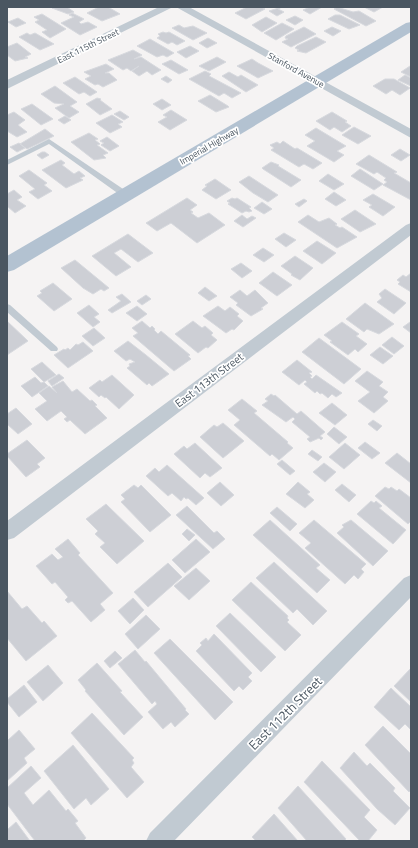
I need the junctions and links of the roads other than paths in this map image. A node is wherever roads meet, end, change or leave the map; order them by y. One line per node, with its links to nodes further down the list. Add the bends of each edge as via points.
1 (168, 7): 5 (street, East 115th Street)
2 (181, 7): 4 (street, Stanford Avenue)
3 (411, 26): 4 (main road, Imperial Highway)
4 (318, 82): 6 (street, Stanford Avenue); 8 (main road, Imperial Highway)
5 (7, 85)
6 (411, 134)
7 (7, 163): 8 (lane, via 49,141)
8 (126, 195): 10 (main road, Imperial Highway)
9 (411, 228): 13 (street, East 113th Street)
10 (7, 265)
11 (7, 307): 12 (lane)
12 (54, 349)
13 (7, 532)
14 (411, 584): 15 (street, East 112th Street)
15 (158, 841)

